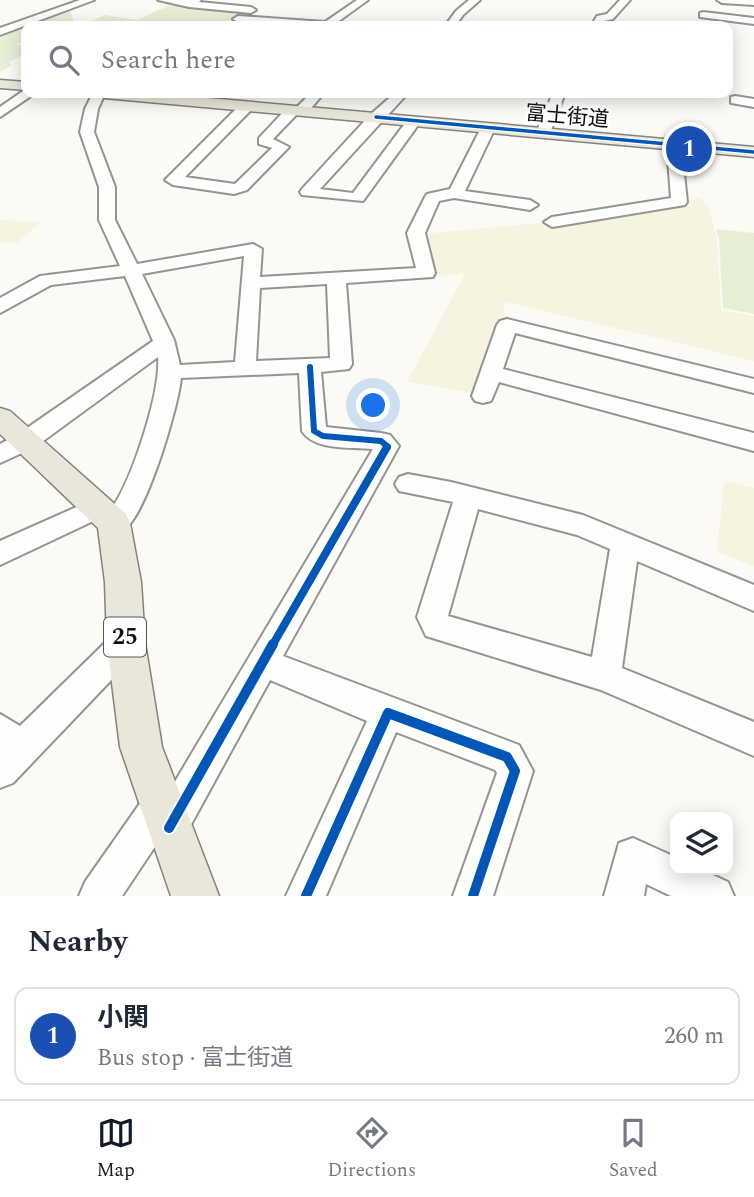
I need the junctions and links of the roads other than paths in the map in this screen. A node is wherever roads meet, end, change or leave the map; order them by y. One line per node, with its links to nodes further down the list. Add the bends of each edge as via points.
1 (48, 0): 10 (street)
2 (89, 0): 10 (street)
3 (163, 0): 8 (street)
4 (363, 0): 16 (street)
5 (475, 0): 17 (street)
6 (625, 0): 18 (street, via 610,17)
7 (722, 0): 9 (street)
8 (193, 2): 12 (street, via 255,7)
9 (754, 2)
10 (74, 9): 13 (street)
11 (703, 15): 19 (street)
12 (238, 19): 14 (street); 15 (street)
13 (35, 21)
14 (235, 21)
15 (259, 21)
16 (333, 21)
17 (453, 21)
18 (599, 21)
19 (754, 21)
20 (21, 25): 21 (street)
21 (0, 32)
22 (0, 84): 23 (main road)
23 (21, 86)
24 (21, 97): 34 (street)
25 (99, 98): 44 (street, via 85,129 106,181 107,220)
26 (157, 98): 32 (main road, 富士街道)
27 (312, 98): 33 (street)
28 (397, 98): 35 (street)
29 (557, 98): 38 (street)
30 (735, 100): 31 (street)
31 (754, 103)
32 (247, 106): 33 (main road, 富士街道); 33 (street, via 173,180 242,187 282,147 264,141)
33 (297, 110): 35 (main road, 富士街道)
34 (0, 113)
35 (376, 117): 36 (main road, 富士街道); 36 (street, via 308,192 357,198)
36 (414, 121): 37 (main road, 富士街道)
37 (488, 128): 38 (main road, 富士街道); 41 (street)
38 (543, 133): 39 (main road, 富士街道)
39 (674, 145): 40 (main road, 富士街道); 43 (street, via 678,202)
40 (754, 152)
41 (456, 193): 42 (street); 45 (street, via 433,197 416,233 426,273)
42 (530, 205)
43 (552, 222)
44 (132, 271): 46 (street, via 253,249); 47 (street, via 47,280); 48 (street)
45 (336, 279): 46 (street); 50 (street, via 343,362)
46 (251, 283): 49 (street)
47 (0, 307)
48 (164, 342): 51 (street); 55 (street)
49 (245, 368): 50 (street); 51 (street)
50 (310, 368): 64 (street, via 314,431 323,436 381,441 387,446)
51 (171, 372): 59 (street, via 136,489 123,516)
52 (491, 373): 53 (street, via 507,325); 54 (street); 56 (street)
53 (754, 386)
54 (483, 396)
55 (9, 437): 59 (main road)
56 (754, 442)
57 (408, 484): 58 (street)
58 (468, 497): 60 (street, via 583,526); 65 (street, via 432,617 437,626)
59 (107, 515): 61 (street); 63 (main road, 25, via 123,582)
60 (625, 544): 62 (street); 65 (street)
61 (0, 554)
62 (754, 598)
63 (126, 643): 68 (street); 69 (main road, 25, via 141,747)
64 (262, 662): 66 (street); 69 (street)
65 (605, 676): 67 (street)
66 (388, 713): 72 (street); 73 (street, via 507,757 515,771)
67 (754, 739)
68 (7, 750)
69 (165, 817): 70 (street); 71 (main road, 25)
70 (99, 896)
71 (195, 896)
72 (306, 896)
73 (473, 896)
74 (624, 896): 75 (street, via 633,857)
75 (714, 896)

